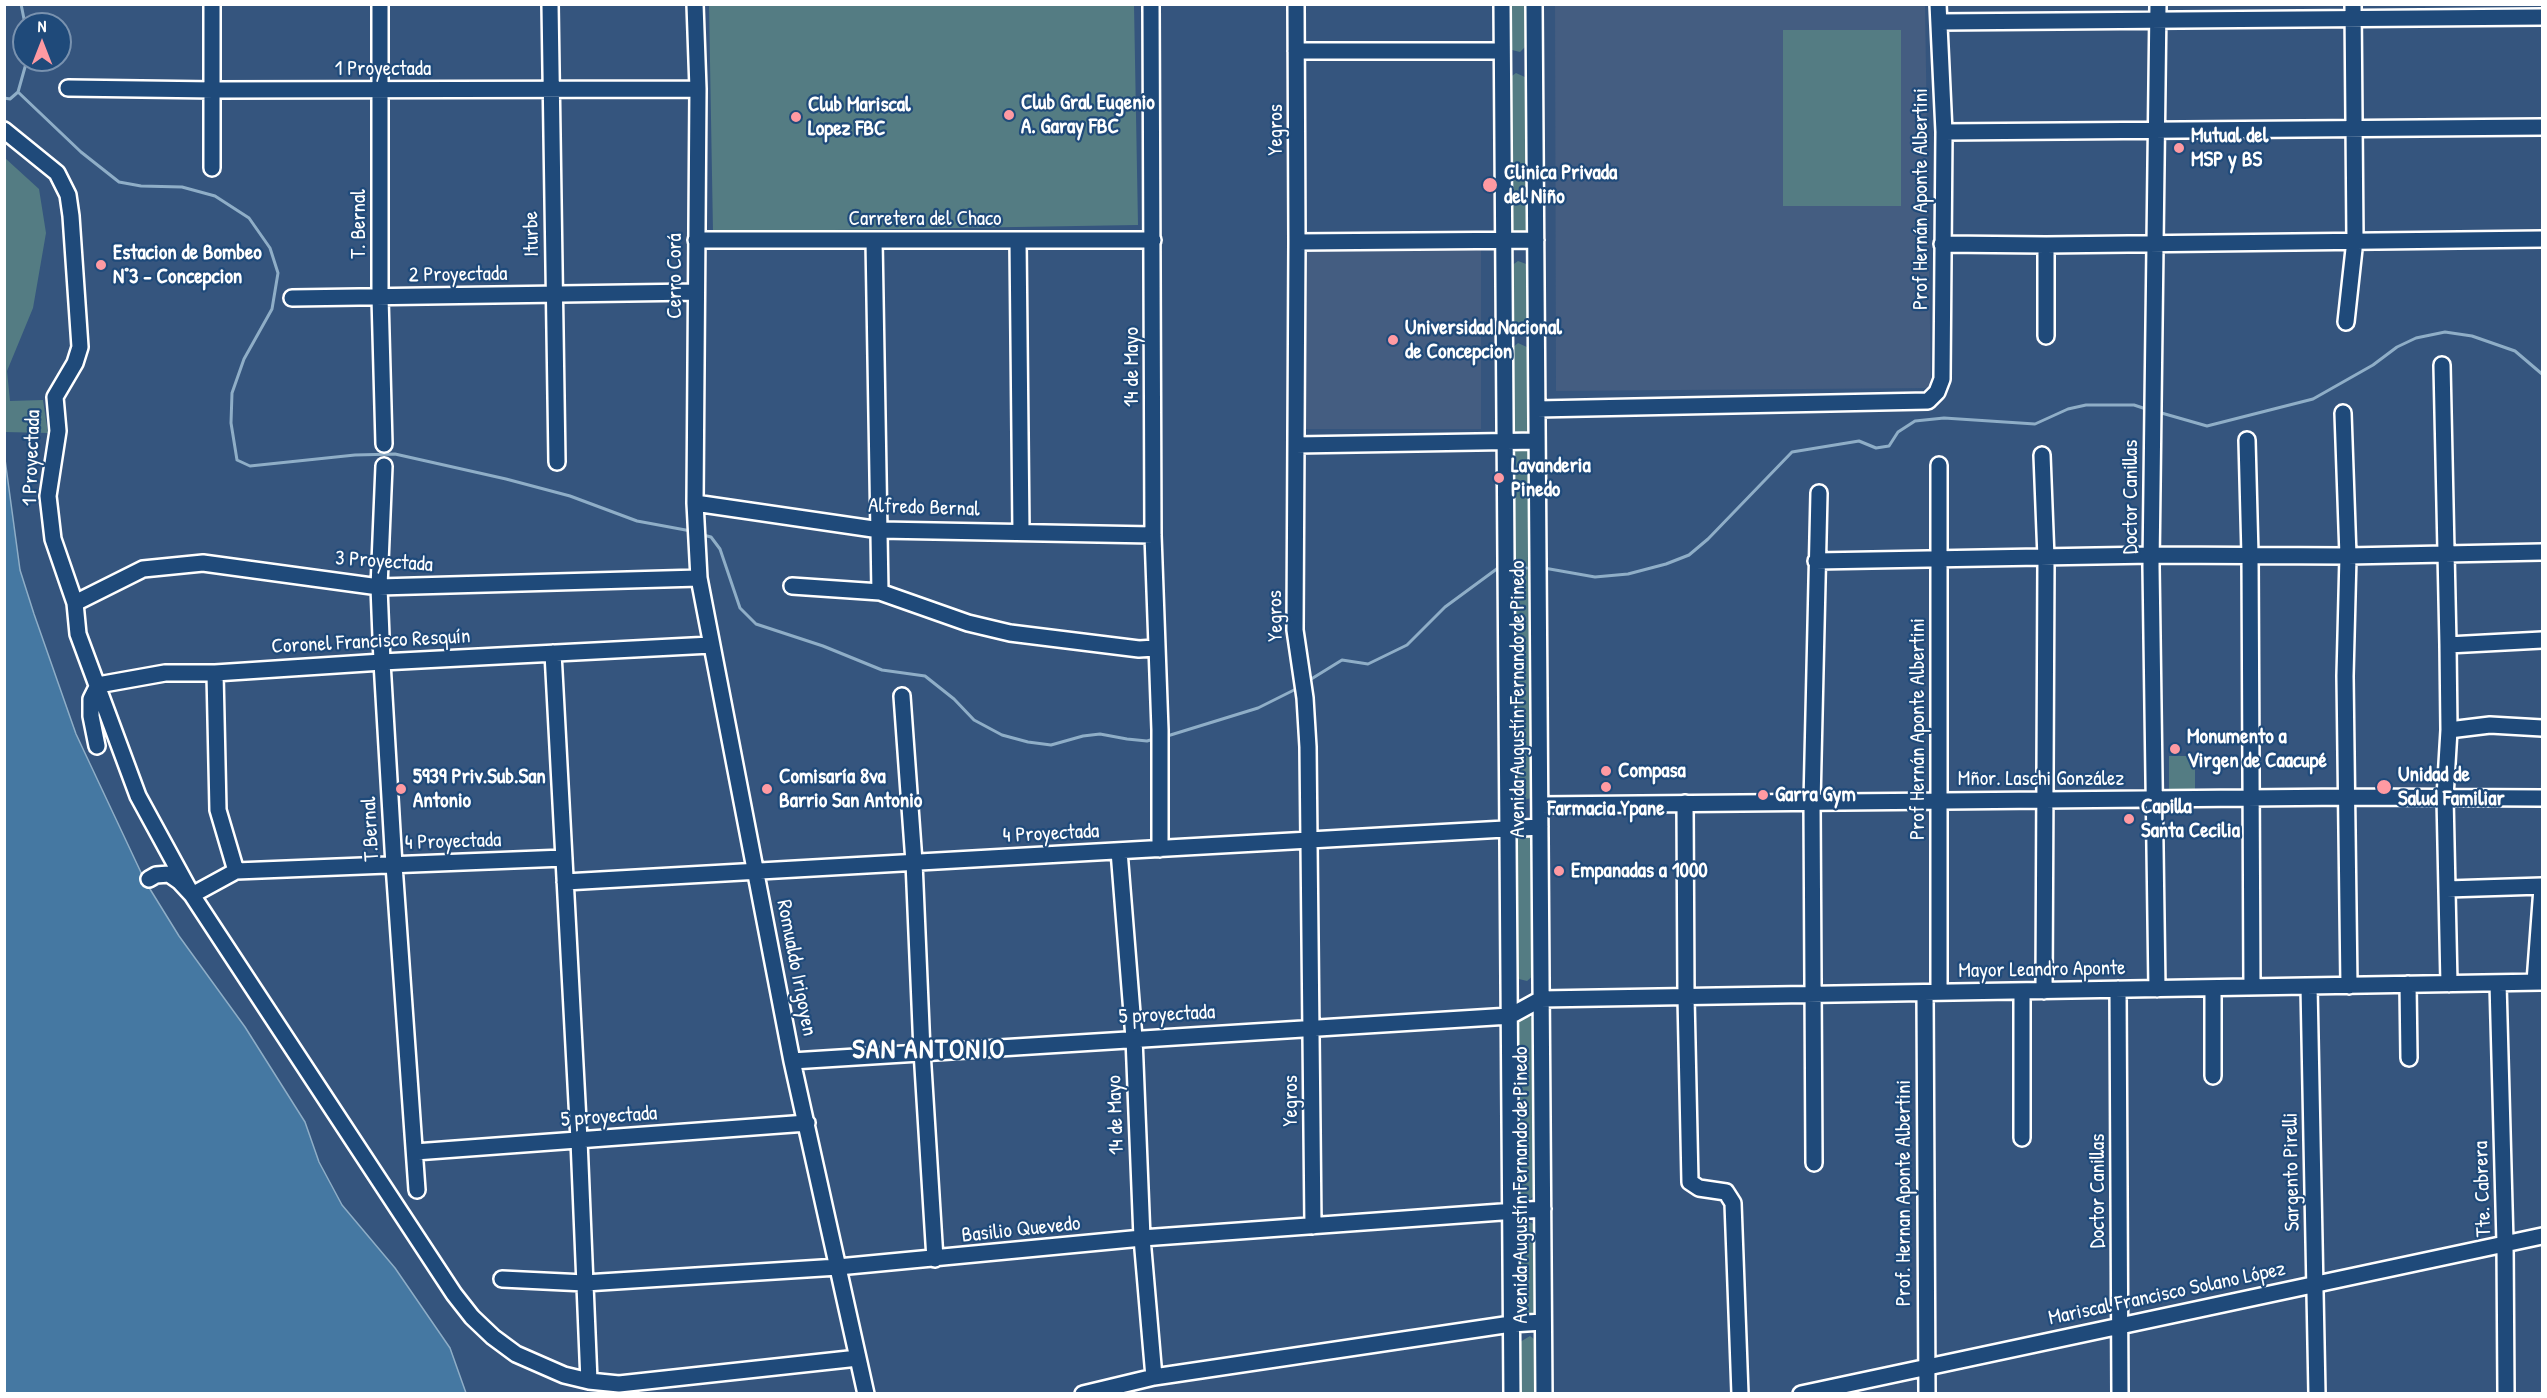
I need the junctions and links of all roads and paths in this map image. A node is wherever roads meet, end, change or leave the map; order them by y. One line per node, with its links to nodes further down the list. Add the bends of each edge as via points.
1 (212, 4): 19 (street)
2 (380, 4): 20 (street, T. Bernal)
3 (550, 4): 21 (street, Iturbe)
4 (695, 4): 18 (street, Cerro Corá)
5 (1151, 4): 32 (street, 14 de Mayo)
6 (1296, 4): 15 (street, Yegros)
7 (1502, 4): 16 (street, Avenida Augustín Fernando de Pinedo)
8 (1534, 4): 34 (street, Avenida Augustín Fernando de Pinedo)
9 (1938, 4): 14 (street, Prof Hernán Aponte Albertini)
10 (2158, 4): 13 (street, Doctor Canillas)
11 (2353, 12): 12 (street); 13 (street); 23 (street)
12 (2542, 17)
13 (2158, 21): 14 (street); 25 (street, Doctor Canillas)
14 (1939, 22): 26 (street, Prof Hernán Aponte Albertini)
15 (1296, 51): 16 (street); 36 (street, Yegros)
16 (1502, 51): 33 (street, Avenida Augustín Fernando de Pinedo)
17 (68, 88): 19 (street, 1 Proyectada)
18 (698, 88): 21 (street, 1 Proyectada); 29 (street, Cerro Corá)
19 (214, 90): 20 (street, 1 Proyectada); 27 (street)
20 (380, 90): 21 (street, 1 Proyectada); 42 (street, T. Bernal)
21 (551, 90): 41 (street, Iturbe)
22 (2542, 127): 23 (street)
23 (2352, 129): 25 (street); 35 (street)
24 (4, 130): 76 (street, 1 Proyectada, via 57,173 68,195 80,347 55,397 58,431 48,496 52,539)
25 (2157, 131): 26 (street); 38 (street, Doctor Canillas)
26 (1944, 132): 37 (street, Prof Hernán Aponte Albertini)
27 (213, 168)
28 (2542, 239): 35 (street)
29 (696, 240): 30 (street, Carretera del Chaco); 40 (street, Cerro Corá)
30 (874, 240): 31 (street, Carretera del Chaco); 60 (street)
31 (1018, 240): 32 (street, Carretera del Chaco); 61 (street)
32 (1153, 240): 62 (street, 14 de Mayo)
33 (1503, 240): 34 (street); 36 (street); 49 (street, Avenida Augustín Fernando de Pinedo)
34 (1536, 240): 47 (street, Avenida Augustín Fernando de Pinedo)
35 (2355, 240): 38 (street); 44 (street)
36 (1297, 242): 53 (street, Yegros)
37 (1942, 244): 39 (street); 47 (street, Prof Hernán Aponte Albertini, via 1942,379 1928,401)
38 (2156, 244): 39 (street); 66 (street, Doctor Canillas)
39 (2046, 245): 45 (street)
40 (695, 292): 41 (street, 2 Proyectada); 59 (street, Cerro Corá)
41 (554, 295): 42 (street, 2 Proyectada); 55 (street, Iturbe)
42 (380, 297): 43 (street, 2 Proyectada); 52 (street, T. Bernal)
43 (292, 298)
44 (2346, 322)
45 (2046, 336)
46 (2442, 365): 65 (street)
47 (1537, 409): 51 (street, Avenida Augustín Fernando de Pinedo)
48 (2343, 413): 68 (street)
49 (1505, 440): 51 (street); 53 (street); 100 (street, Avenida Augustín Fernando de Pinedo)
50 (2247, 440): 67 (street)
51 (1537, 441): 98 (street, Avenida Augustín Fernando de Pinedo)
52 (384, 444)
53 (1296, 445): 101 (street, Yegros, via 1295,630 1308,747)
54 (2042, 455): 70 (street)
55 (557, 462)
56 (1939, 465): 69 (street, Prof Hernán Aponte Albertini)
57 (384, 466): 74 (street, T.Bernal)
58 (1819, 493): 71 (street)
59 (694, 503): 60 (street, Alfredo Bernal); 63 (street, Cerro Corá)
60 (880, 530): 61 (street, Alfredo Bernal); 75 (street)
61 (1021, 532): 62 (street, Alfredo Bernal)
62 (1153, 535): 80 (street, 14 de Mayo)
63 (698, 549): 72 (street, Romualdo Irigoyen)
64 (2542, 552): 65 (street)
65 (2446, 553): 68 (street); 79 (street)
66 (2152, 555): 67 (street); 70 (street); 94 (street, Doctor Canillas)
67 (2250, 555): 68 (street); 91 (street)
68 (2348, 556): 89 (street)
69 (1939, 558): 70 (street); 71 (street); 95 (street, Prof Hernán Aponte Albertini)
70 (2046, 558): 93 (street)
71 (1816, 561): 97 (street)
72 (699, 578): 74 (street, 3 Proyectada); 78 (street, Romualdo Irigoyen)
73 (792, 586): 75 (street)
74 (379, 587): 76 (street, 3 Proyectada, via 203,564 142,569); 82 (street, T.Bernal)
75 (880, 592): 80 (street, via 1010,633)
76 (75, 603): 84 (street, 1 Proyectada, via 78,634)
77 (2542, 640): 79 (street)
78 (711, 645): 81 (street, Coronel Francisco Resquín); 108 (street, Romualdo Irigoyen)
79 (2448, 645): 87 (street)
80 (1155, 648): 102 (street, 14 de Mayo)
81 (553, 653): 82 (street, Coronel Francisco Resquín); 104 (street)
82 (382, 662): 83 (street, Coronel Francisco Resquín); 106 (street, T.Bernal)
83 (215, 673): 84 (street, Coronel Francisco Resquín, via 165,674); 107 (street, via 218,810)
84 (98, 684): 88 (street, via 91,716); 113 (street, 1 Proyectada, via 138,796)
85 (902, 696): 105 (street)
86 (2542, 728): 87 (street, via 2490,725)
87 (2449, 729): 90 (street)
88 (97, 746)
89 (2347, 797): 90 (street, Mñor. Laschi González); 91 (street, Mñor. Laschi González); 119 (street)
90 (2445, 797): 92 (street, Mñor. Laschi González); 112 (street)
91 (2250, 798): 94 (street, Mñor. Laschi González); 120 (street)
92 (2542, 798)
93 (2045, 799): 94 (street, Mñor. Laschi González); 95 (street, Mñor. Laschi González); 125 (street)
94 (2154, 799): 123 (street, Doctor Canillas)
95 (1939, 800): 97 (street, Mñor. Laschi González); 126 (street, Prof Hernán Aponte Albertini)
96 (1685, 802): 97 (street, Mñor. Laschi González); 98 (street, Mñor. Laschi González); 128 (street)
97 (1812, 802): 127 (street)
98 (1540, 805): 99 (street, Avenida Augustín Fernando de Pinedo)
99 (1540, 827): 100 (street, 4 Proyectada); 129 (street, Avenida Augustín Fernando de Pinedo)
100 (1509, 830): 101 (street, 4 Proyectada); 130 (street, Avenida Augustín Fernando de Pinedo)
101 (1310, 840): 102 (street, 4 Proyectada); 131 (street, Yegros)
102 (1160, 849): 103 (street, 4 Proyectada)
103 (1119, 851): 105 (street, 4 Proyectada); 132 (street, 14 de Mayo)
104 (564, 858): 106 (street, 4 Proyectada); 110 (street)
105 (914, 862): 108 (street, 4 Proyectada); 133 (street)
106 (394, 865): 107 (street, 4 Proyectada); 140 (street, T.Bernal)
107 (236, 871): 113 (street)
108 (757, 871): 110 (street, 4 Proyectada); 135 (street, Romualdo Irigoyen)
109 (148, 879): 113 (street, via 169,874)
110 (565, 882): 139 (street)
111 (2542, 887): 112 (street); 114 (street)
112 (2447, 889): 117 (street)
113 (192, 895): 160 (street, via 472,1317 516,1354)
114 (2539, 982): 115 (street, Mayor Leandro Aponte)
115 (2498, 983): 117 (street, Mayor Leandro Aponte); 148 (street, Tte. Cabrera)
116 (2408, 984): 117 (street, Mayor Leandro Aponte); 119 (street, Mayor Leandro Aponte); 134 (street)
117 (2448, 984)
118 (2309, 986): 119 (street, Mayor Leandro Aponte); 120 (street, Mayor Leandro Aponte); 153 (street, Sargento Pirelli)
119 (2349, 986)
120 (2252, 987): 121 (street, Mayor Leandro Aponte)
121 (2213, 988): 123 (street, Mayor Leandro Aponte); 136 (street)
122 (2118, 989): 123 (street, Mayor Leandro Aponte); 125 (street, Mayor Leandro Aponte); 156 (street, Doctor Canillas)
123 (2157, 989)
124 (2022, 991): 125 (street, Mayor Leandro Aponte); 126 (street, Mayor Leandro Aponte); 138 (street)
125 (2044, 991)
126 (1932, 993): 127 (street, Mayor Leandro Aponte); 158 (street, Prof. Hernan Aponte Albertini)
127 (1812, 994): 128 (street, Mayor Leandro Aponte); 141 (street)
128 (1686, 997): 129 (street, Mayor Leandro Aponte); 165 (street, via 1690,1182 1699,1188 1726,1192 1733,1203)
129 (1541, 999): 130 (street, 5 proyectada); 143 (street, Avenida Augustín Fernando de Pinedo)
130 (1510, 1016): 131 (street, 5 proyectada); 144 (street, Avenida Augustín Fernando de Pinedo)
131 (1312, 1028): 132 (street, 5 proyectada); 145 (street, Yegros)
132 (1134, 1038): 133 (street, 5 proyectada); 147 (street, 14 de Mayo)
133 (922, 1051): 135 (street, 5 proyectada); 149 (street)
134 (2409, 1058)
135 (792, 1061): 137 (street, Romualdo Irigoyen)
136 (2212, 1076)
137 (807, 1123): 139 (street, 5 proyectada); 150 (street, Romualdo Irigoyen)
138 (2022, 1138)
139 (579, 1140): 140 (street, 5 proyectada); 152 (street)
140 (415, 1152): 142 (street, T.Bernal)
141 (1814, 1163)
142 (417, 1190)
143 (1543, 1209): 144 (street, Basilio Quevedo); 154 (street, Avenida Augustín Fernando de Pinedo)
144 (1510, 1211): 145 (street, Basilio Quevedo); 155 (street, Avenida Augustín Fernando de Pinedo)
145 (1313, 1226): 147 (street, Basilio Quevedo)
146 (2542, 1236): 148 (street, Mariscal Francisco Solano López)
147 (1142, 1238): 149 (street, Basilio Quevedo); 159 (street, 14 de Mayo)
148 (2505, 1244): 153 (street, Mariscal Francisco Solano López); 170 (street, Tte. Cabrera)
149 (936, 1259): 150 (street, Basilio Quevedo)
150 (838, 1267): 152 (street, Basilio Quevedo); 157 (street, Romualdo Irigoyen)
151 (502, 1279): 152 (street, Basilio Quevedo)
152 (585, 1283): 160 (street)
153 (2316, 1284): 156 (street, Mariscal Francisco Solano López); 169 (street, Sargento Pirelli)
154 (1543, 1322): 155 (street); 164 (street, Avenida Augustín Fernando de Pinedo)
155 (1511, 1324): 159 (street); 163 (street, Avenida Augustín Fernando de Pinedo)
156 (2119, 1326): 158 (street, Mariscal Francisco Solano López); 168 (street, Doctor Canillas)
157 (858, 1358): 160 (street, via 650,1382); 161 (street, Romualdo Irigoyen)
158 (1926, 1367): 166 (street, Mariscal Francisco Solano López); 167 (street, Prof. Hernan Aponte Albertini)
159 (1154, 1377): 162 (street)
160 (589, 1381)
161 (866, 1394)
162 (1083, 1394)
163 (1512, 1394)
164 (1544, 1394)
165 (1740, 1394)
166 (1801, 1394)
167 (1927, 1394)
168 (2120, 1394)
169 (2317, 1394)
170 (2506, 1394)

